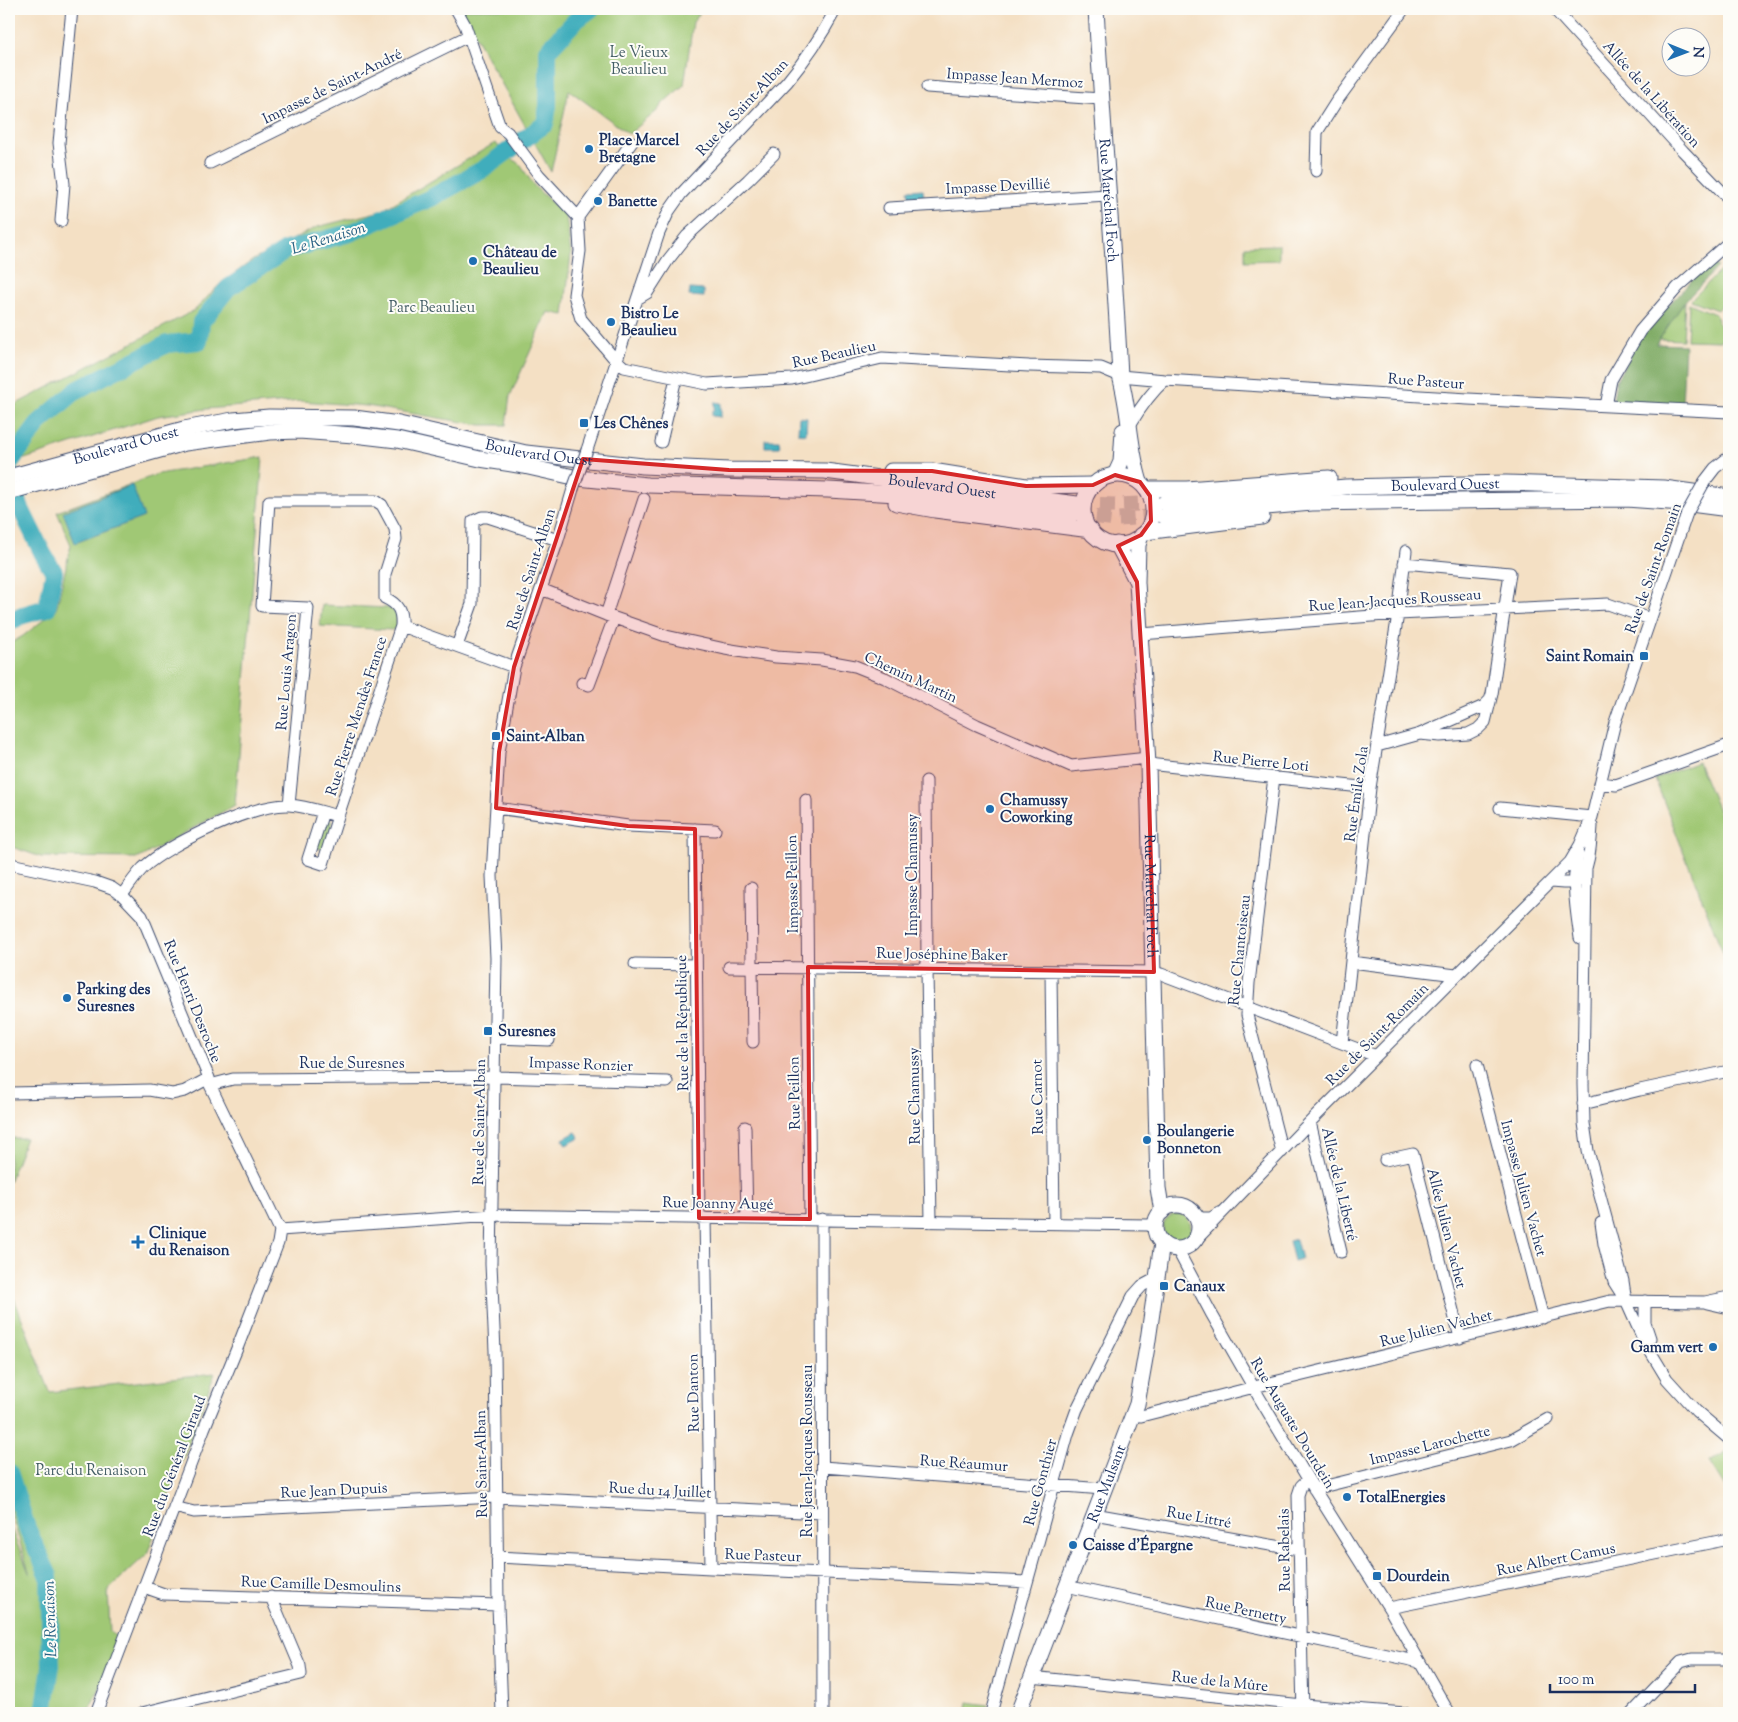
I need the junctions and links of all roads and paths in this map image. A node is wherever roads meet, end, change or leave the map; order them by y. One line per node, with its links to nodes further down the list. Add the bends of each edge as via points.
1 (72, 9): 19 (street, via 59,143 64,184)
2 (450, 9): 8 (street)
3 (456, 9): 8 (street)
4 (836, 9): 21 (street, Rue de Saint-Alban, via 803,63 681,194 669,211)
5 (1096, 9): 10 (main road, Rue Maréchal Foch)
6 (1404, 9): 14 (street, via 1316,132)
7 (1554, 9): 16 (street, Allée de la Libération)
8 (468, 36): 13 (street, Impasse de Saint-André); 18 (street, via 500,127)
9 (927, 87): 10 (street, Impasse Jean Mermoz)
10 (1101, 99): 15 (main road, Rue Maréchal Foch)
11 (632, 142): 18 (street)
12 (774, 154): 21 (street, via 687,236 647,293)
13 (210, 163)
14 (1316, 171)
15 (1108, 195): 17 (street, Impasse Devillié); 23 (main road, Rue Maréchal Foch)
16 (1729, 199)
17 (889, 208)
18 (578, 217): 22 (street, via 580,251 574,295 581,319)
19 (61, 221)
20 (1729, 242): 27 (street, via 1678,287 1640,331 1611,380)
21 (637, 299): 22 (street, Rue de Saint-Alban)
22 (617, 360): 24 (street, Rue Beaulieu, via 624,367); 47 (street, Rue de Saint-Alban, bridge)
23 (1120, 376): 24 (street, Rue Beaulieu, via 1101,368 882,358 792,379 707,384); 25 (street, Rue Pasteur); 26 (main road, Rue Maréchal Foch)
24 (676, 378): 30 (street)
25 (1165, 380): 27 (street, Rue Pasteur); 29 (street)
26 (1125, 392): 29 (main road, Rue Maréchal Foch); 33 (main road, Rue Maréchal Foch, via 1121,462)
27 (1606, 406): 28 (street, Rue Pasteur)
28 (1729, 412)
29 (1130, 425): 38 (main road, Rue Maréchal Foch, via 1134,463)
30 (661, 442)
31 (1729, 457): 56 (street, Rue de Saint-Romain, bridge, via 1704,481 1687,514)
32 (825, 471): 35 (main road, Boulevard Ouest, via 643,466 526,453 399,424 354,418 269,416 184,428); 37 (main road, via 932,471 1026,486); 39 (main road, Boulevard Ouest, via 1075,509)
33 (1114, 475): 37 (main road); 38 (main road)
34 (9, 477): 35 (main road, Boulevard Ouest)
35 (33, 478): 39 (main road, Boulevard Ouest, via 185,443 299,431 396,440 578,478 647,485); 40 (main road, Boulevard Ouest)
36 (1506, 483): 38 (main road, via 1468,479 1346,477 1202,488); 41 (main road, Boulevard Ouest, via 1664,488); 43 (main road, Boulevard Ouest, via 1346,487 1164,509)
37 (1093, 485): 45 (main road, via 1084,505 1085,520)
38 (1143, 485): 46 (main road, via 1150,496 1153,512)
39 (828, 490): 45 (main road, via 935,510)
40 (9, 492)
41 (1729, 496)
42 (644, 499): 55 (street)
43 (1374, 502): 44 (main road, Boulevard Ouest, via 1626,499); 46 (main road)
44 (1729, 509)
45 (1090, 530): 48 (main road, via 1106,542)
46 (1143, 534): 48 (main road, via 1126,544); 51 (main road, Rue Maréchal Foch, via 1138,545)
47 (558, 540): 52 (street, Rue de Saint-Alban); 59 (street, via 488,517 473,521 472,604)
48 (1117, 544): 51 (main road, Rue Maréchal Foch)
49 (1406, 551): 50 (street, Rue Émile Zola)
50 (1404, 563): 53 (street, via 1510,573); 54 (street, Rue Émile Zola)
51 (1137, 582): 58 (main road, Rue Maréchal Foch)
52 (541, 589): 55 (street, Chemin Martin); 60 (street, Rue de Saint-Alban)
53 (1506, 608): 54 (street, Rue Jean-Jacques Rousseau); 56 (street, Rue Jean-Jacques Rousseau, via 1608,604); 62 (street)
54 (1398, 614): 58 (street, Rue Jean-Jacques Rousseau); 64 (street, Rue Émile Zola)
55 (610, 616): 61 (street, via 589,685); 66 (street, Chemin Martin, via 666,636 725,649 855,666 1071,766)
56 (1650, 619): 69 (street, Rue de Saint-Romain, via 1615,722)
57 (401, 626): 59 (street, Rue Pierre Mendès France); 72 (street, Rue Louis Aragon, via 400,610 385,598 384,574 396,539 395,529 382,505 376,501 269,501 262,606 308,608); 76 (street, Rue Pierre Mendès France)
58 (1141, 634): 66 (main road, Rue Maréchal Foch)
59 (457, 646): 60 (street, Rue Pierre Mendès France)
60 (514, 667): 73 (street, Rue de Saint-Alban, via 499,752)
61 (582, 683)
62 (1492, 694): 63 (street, via 1484,706); 63 (street, via 1485,722 1478,729 1457,735)
63 (1420, 734): 64 (street)
64 (1377, 746): 70 (street, Rue Émile Zola)
65 (1729, 746): 69 (street, via 1616,786)
66 (1148, 761): 67 (street, Rue Pierre Loti); 93 (main road, Rue Maréchal Foch)
67 (1274, 777): 70 (street, Rue Pierre Loti); 95 (street, Rue Chantoiseau)
68 (926, 781): 91 (street, Impasse Chamussy)
69 (1601, 783): 77 (street, Rue de Saint-Romain)
70 (1370, 788): 85 (street, Rue Émile Zola)
71 (806, 800): 90 (street, Impasse Peillon)
72 (289, 805): 75 (street, Rue Pierre Mendès France); 84 (street, Rue Pierre Mendès France, via 254,811 223,822 166,851 143,868)
73 (496, 808): 78 (street, via 628,826); 96 (street, Rue de Saint-Alban, via 492,876)
74 (1500, 808): 77 (street)
75 (323, 812): 76 (street, Rue Pierre Mendès France); 76 (street, Rue Pierre Mendès France, via 308,860 323,864)
76 (338, 816)
77 (1592, 817): 81 (street, Rue de Saint-Romain); 81 (street, Rue de Saint-Romain, via 1570,862)
78 (695, 829): 79 (street); 87 (street, Rue de la République)
79 (715, 830)
80 (9, 862): 84 (street, Rue Henri Desroche, via 95,882)
81 (1577, 875): 82 (street, Rue de Saint-Romain); 82 (street); 107 (street, via 1584,968)
82 (1550, 882): 94 (street, Rue de Saint-Romain)
83 (752, 888): 89 (street)
84 (122, 895): 104 (street, Rue Henri Desroche, via 142,916)
85 (1351, 962): 94 (street); 99 (street, Rue Émile Zola)
86 (635, 964): 87 (street)
87 (696, 965): 115 (street, Rue de la République)
88 (729, 967): 89 (street, Rue Joséphine Baker)
89 (752, 967): 90 (street, Rue Joséphine Baker); 98 (street)
90 (808, 967): 91 (street, Rue Joséphine Baker); 118 (street, Rue Peillon)
91 (927, 969): 92 (street, Rue Joséphine Baker); 119 (street, Rue Chamussy)
92 (1050, 971): 93 (street, Rue Joséphine Baker); 120 (street, Rue Carnot)
93 (1154, 972): 95 (street, Rue Joséphine Baker); 113 (main road, Rue Maréchal Foch, via 1158,1188)
94 (1456, 975): 100 (street, Rue de Saint-Romain)
95 (1247, 1006): 99 (street, Rue Joséphine Baker); 110 (street, Rue Chantoiseau)
96 (495, 1038): 97 (street); 103 (street, Rue de Saint-Alban)
97 (549, 1040)
98 (754, 1042)
99 (1342, 1042): 100 (street, Rue Joséphine Baker)
100 (1376, 1056): 108 (street, Rue de Saint-Romain)
101 (1477, 1065): 133 (street, Impasse Julien Vachet)
102 (1729, 1071): 107 (street)
103 (495, 1077): 104 (street, Rue de Suresnes, via 233,1079); 105 (street, Impasse Ronzier); 114 (street, Rue de Saint-Alban)
104 (209, 1082): 106 (street, Rue de Suresnes, via 172,1094 149,1090); 122 (street, Rue Henri Desroche)
105 (667, 1082)
106 (11, 1093)
107 (1583, 1104): 129 (street, via 1604,1244 1614,1282)
108 (1310, 1122): 110 (street, Rue de Saint-Romain); 126 (street, Allée de la Liberté)
109 (745, 1127): 116 (street)
110 (1282, 1152): 112 (street, Rue de Saint-Romain)
111 (1385, 1160): 134 (street, Allée Julien Vachet, via 1413,1154)
112 (1226, 1208): 117 (street, Rue de Saint-Romain, via 1211,1218); 123 (street, Rue de Saint-Romain)
113 (1162, 1212): 117 (main road, via 1172,1206 1183,1206); 121 (main road)
114 (492, 1214): 115 (street, Rue Joanny Augé); 122 (street, Rue Joanny Augé); 144 (street, Rue Saint-Alban)
115 (702, 1218): 116 (street, Rue Joanny Augé); 146 (street, Rue Danton)
116 (746, 1218): 118 (street, Rue Joanny Augé)
117 (1197, 1218): 123 (main road, via 1200,1227)
118 (816, 1219): 119 (street, Rue Joanny Augé); 140 (street, Rue Jean-Jacques Rousseau)
119 (931, 1222): 120 (street, Rue Joanny Augé)
120 (1054, 1223): 121 (street, Rue Joanny Augé)
121 (1156, 1226): 124 (main road)
122 (280, 1230): 145 (street, Rue du Général Giraud, via 278,1243)
123 (1195, 1241): 125 (main road, via 1186,1248)
124 (1162, 1243): 125 (main road); 127 (main road, Rue Mulsant)
125 (1177, 1249): 136 (street, Rue Auguste Dourdein)
126 (1341, 1252)
127 (1156, 1278): 137 (main road, Rue Mulsant, via 1147,1347); 142 (street, Rue Gonthier, via 1142,1286 1134,1296 1077,1409)
128 (1729, 1297): 131 (street)
129 (1626, 1301): 130 (street, Rue Julien Vachet); 133 (street, Rue Julien Vachet); 135 (street, via 1644,1341)
130 (1645, 1301): 131 (street, Rue Julien Vachet); 135 (street, via 1648,1334)
131 (1706, 1302): 132 (street)
132 (1729, 1308)
133 (1543, 1318): 134 (street, Rue Julien Vachet)
134 (1460, 1338): 136 (street, Rue Julien Vachet)
135 (1667, 1378): 139 (street, via 1696,1411)
136 (1254, 1388): 137 (street, Rue Julien Vachet, via 1141,1416); 141 (street, Rue Auguste Dourdein)
137 (1133, 1415): 143 (main road, Rue Mulsant)
138 (1548, 1419): 141 (street, Impasse Larochette, via 1511,1440)
139 (1729, 1439)
140 (822, 1466): 142 (street, Rue Réaumur); 147 (street, Rue Jean-Jacques Rousseau)
141 (1311, 1484): 150 (street, Rue Rabelais, via 1301,1486 1298,1495); 159 (street, Rue Auguste Dourdein)
142 (1055, 1485): 143 (street, Rue Réaumur); 154 (street, Rue Gonthier)
143 (1103, 1489): 148 (main road, Rue Mulsant)
144 (496, 1497): 145 (street, Rue Jean Dupuis, via 194,1512); 146 (street, Rue du 14 Juillet); 151 (street, Rue Saint-Alban)
145 (174, 1507): 156 (street, Rue du Général Giraud)
146 (710, 1508): 147 (street, Rue du 14 Juillet); 152 (street, Rue Danton)
147 (822, 1513): 153 (street, Rue Jean-Jacques Rousseau)
148 (1094, 1514): 150 (street, Rue Littré); 155 (main road, Rue Mulsant)
149 (1729, 1539): 159 (street, Rue Albert Camus)
150 (1299, 1550): 160 (street, Rue Rabelais)
151 (497, 1557): 152 (street, Rue Pasteur); 158 (street, Rue Saint-Alban)
152 (711, 1568): 153 (street, Rue Pasteur)
153 (823, 1573): 154 (street, Rue Pasteur); 168 (street, Rue Jean-Jacques Rousseau)
154 (1027, 1582): 169 (street, Rue Gonthier)
155 (1066, 1586): 160 (street, Rue Pernetty); 163 (main road, Rue Mulsant)
156 (144, 1587): 157 (street, Rue Camille Desmoulins, via 164,1594); 165 (street, Rue du Général Giraud)
157 (271, 1597): 158 (street, Rue Camille Desmoulins); 166 (street, via 301,1674)
158 (498, 1605): 167 (street, Rue Saint-Alban)
159 (1389, 1608): 162 (street, Rue Auguste Dourdein)
160 (1301, 1637): 162 (street, Rue Pernetty); 164 (street, Rue Rabelais)
161 (1729, 1659): 173 (street, via 1682,1662)
162 (1420, 1662): 172 (street, Rue Auguste Dourdein)
163 (1031, 1677): 164 (street, Rue de la Mûre); 170 (main road, Rue Mulsant)
164 (1303, 1709): 171 (street, Rue de la Mûre)
165 (97, 1713)
166 (142, 1713)
167 (502, 1713)
168 (824, 1713)
169 (991, 1713)
170 (1018, 1713)
171 (1405, 1713)
172 (1448, 1713)
173 (1632, 1713)

